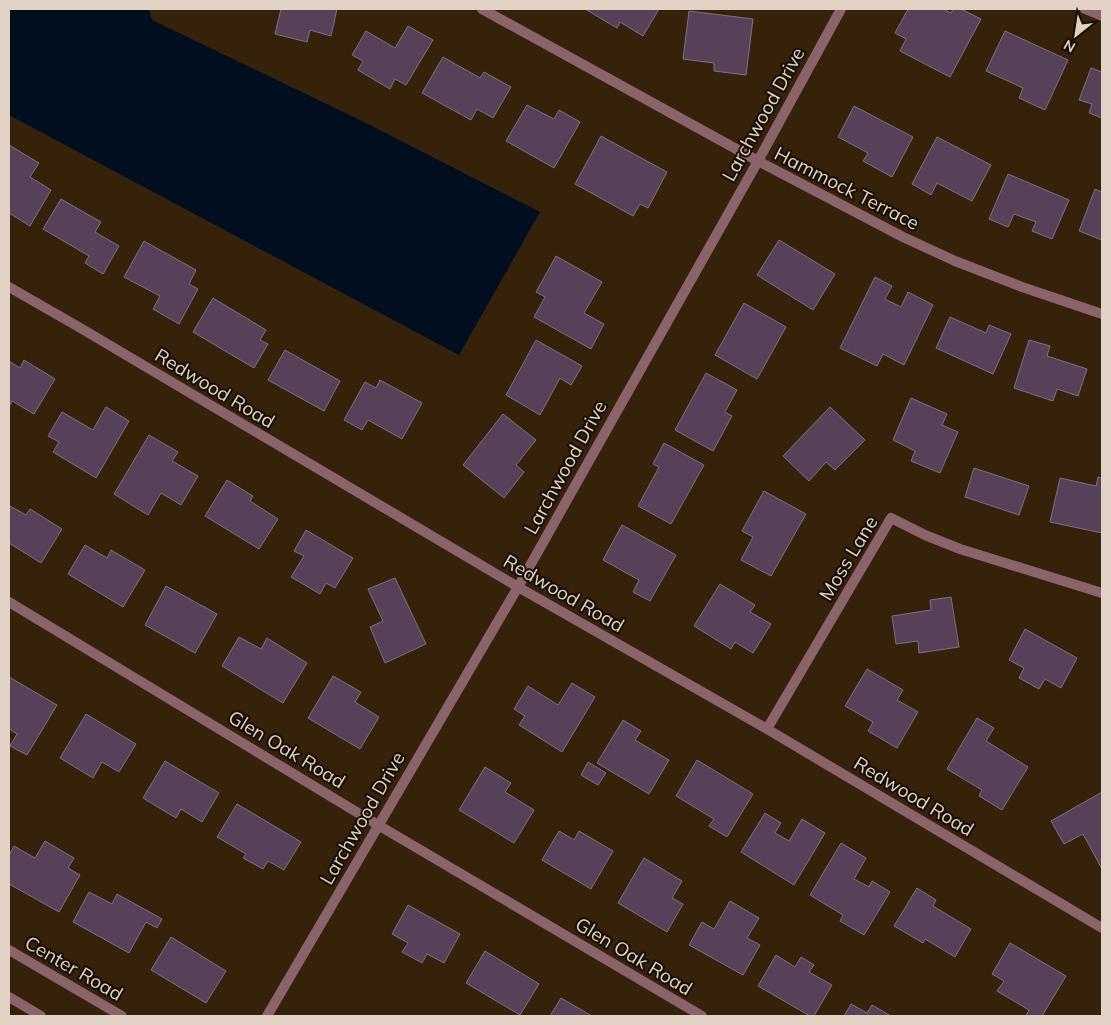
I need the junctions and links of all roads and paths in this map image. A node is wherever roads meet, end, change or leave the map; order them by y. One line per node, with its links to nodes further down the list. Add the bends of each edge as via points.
1 (482, 9): 5 (street, Hammock Terrace)
2 (841, 9): 5 (street, Larchwood Drive)
3 (1085, 9): 4 (street)
4 (1102, 16)
5 (758, 161): 7 (street, Hammock Terrace, via 955,261 1022,288); 8 (street, Larchwood Drive)
6 (9, 288): 8 (street, Redwood Road)
7 (1102, 314)
8 (518, 587): 11 (street, Redwood Road); 12 (street, Larchwood Drive)
9 (1102, 593): 11 (street, Moss Lane, via 960,549 891,518)
10 (9, 602): 12 (street, Glen Oak Road)
11 (767, 729): 13 (street, Redwood Road)
12 (378, 825): 18 (street, Larchwood Drive); 19 (street, Glen Oak Road)
13 (1102, 928)
14 (9, 950): 17 (street, Center Road)
15 (9, 997): 16 (street)
16 (41, 1016)
17 (122, 1016)
18 (266, 1016)
19 (702, 1016)

